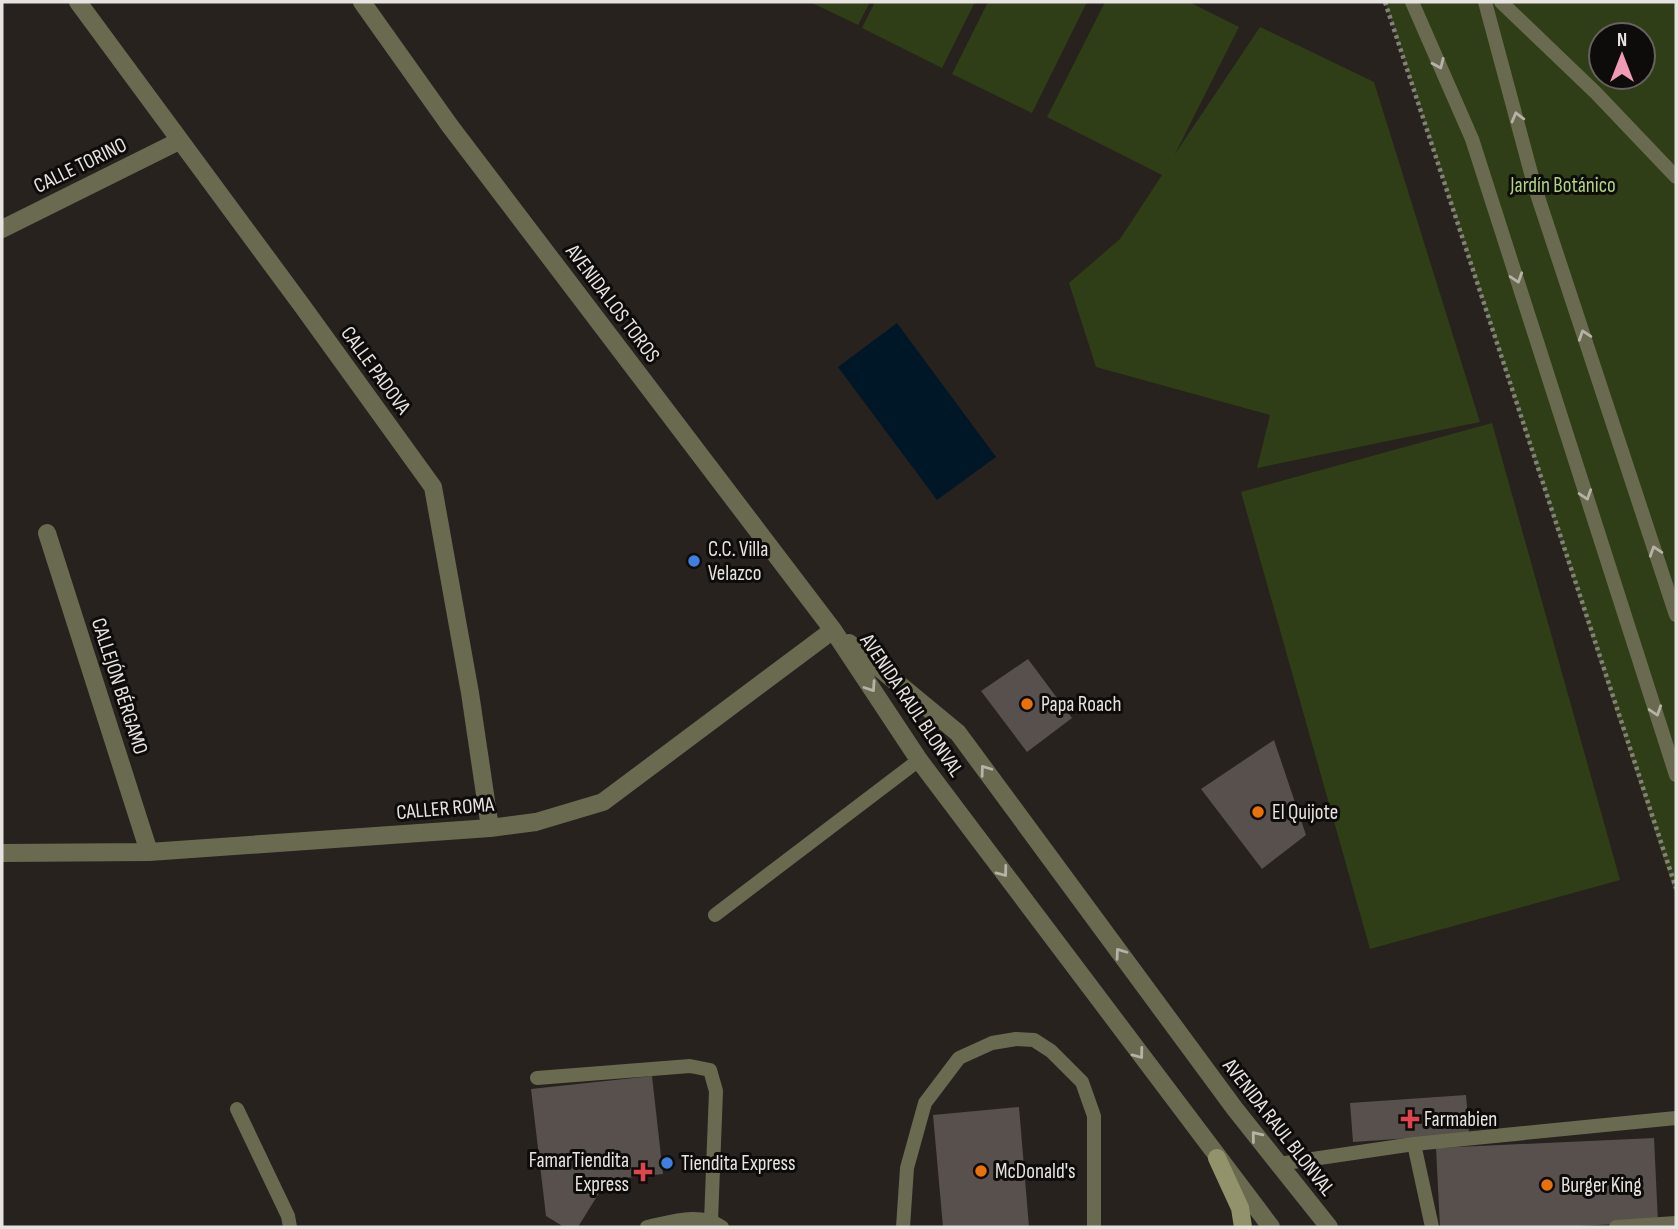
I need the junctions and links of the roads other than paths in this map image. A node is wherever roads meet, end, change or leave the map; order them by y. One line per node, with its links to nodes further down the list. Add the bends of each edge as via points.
1 (78, 2): 6 (street, CALLE PADOVA)
2 (362, 2): 11 (street, AVENIDA LOS TOROS, via 458,137)
3 (1412, 2): 13 (lane, one-way to 13, via 1472,139)
4 (1485, 2): 10 (lane, one-way to 4, via 1535,188)
5 (1502, 2): 7 (lane)
6 (179, 141): 8 (street, CALLE TORINO); 14 (street, CALLE PADOVA, via 433,487)
7 (1676, 177)
8 (2, 229)
9 (47, 533): 15 (street, CALLEJÓN BÉRGAMO)
10 (1676, 615)
11 (833, 630): 12 (street, AVENIDA RAUL BLONVAL, one-way to 12); 14 (street, CALLER ROMA, via 603,802 536,822); 23 (street, AVENIDA RAUL BLONVAL, one-way to 11, via 958,733)
12 (919, 760): 17 (lane); 22 (street, AVENIDA RAUL BLONVAL, one-way to 22)
13 (1676, 775)
14 (490, 828): 15 (street, CALLER ROMA)
15 (149, 852): 16 (street, CALLER ROMA)
16 (2, 853)
17 (715, 915)
18 (537, 1078): 25 (lane, via 690,1066 710,1070 716,1091)
19 (237, 1109): 26 (lane)
20 (1676, 1118): 21 (lane)
21 (1414, 1144): 23 (lane); 33 (lane)
22 (1217, 1158): 30 (main road, via 1240,1208); 31 (street, AVENIDA RAUL BLONVAL)
23 (1279, 1164): 32 (street, AVENIDA RAUL BLONVAL)
24 (1676, 1223): 34 (lane)
25 (716, 1224): 27 (lane, via 698,1217)
26 (290, 1227)
27 (647, 1227)
28 (903, 1227): 29 (lane, via 907,1168 925,1103 959,1058 992,1043 1016,1039 1034,1040 1051,1051 1082,1082 1094,1116)
29 (1094, 1227)
30 (1243, 1227)
31 (1271, 1227)
32 (1329, 1227)
33 (1432, 1227)
34 (1616, 1227)

